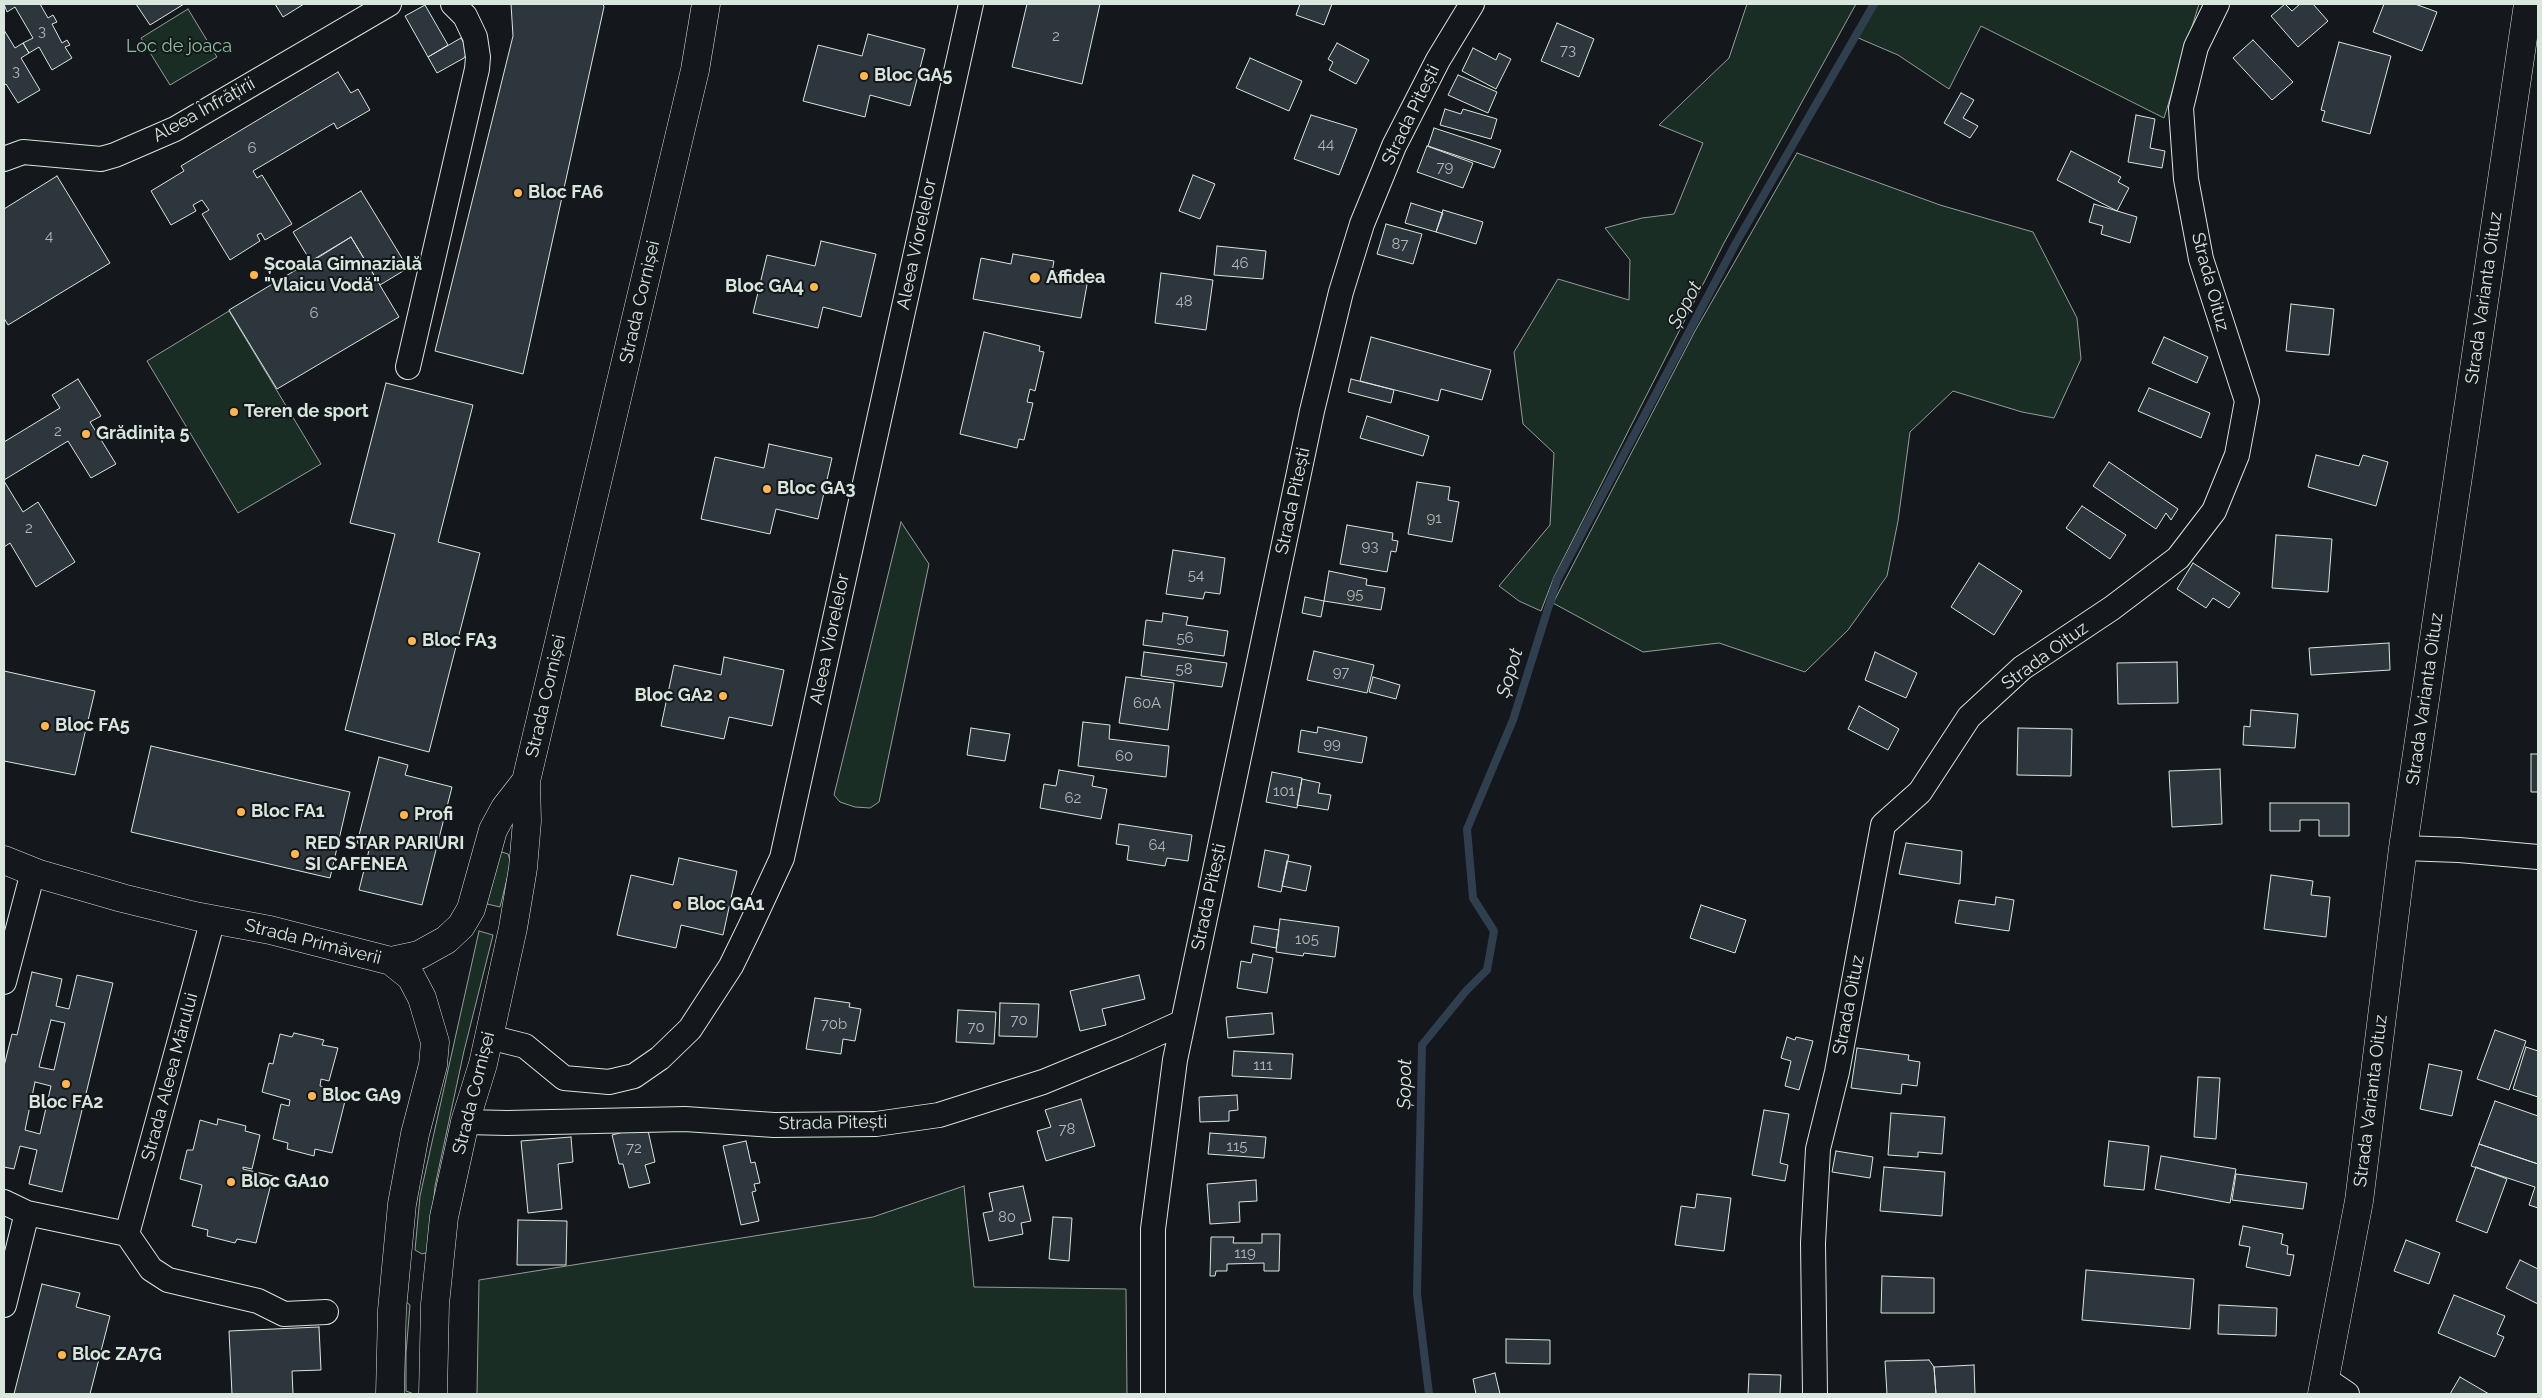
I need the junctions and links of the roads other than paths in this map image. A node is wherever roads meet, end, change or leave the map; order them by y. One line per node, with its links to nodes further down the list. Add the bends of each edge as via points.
1 (389, 4): 8 (street, Aleea Înfrățirii, via 175,129 115,155 101,159 23,152)
2 (453, 4): 9 (street, via 465,16 475,37 478,57)
3 (706, 4): 10 (street, Strada Cornișei, via 695,70)
4 (971, 4): 19 (street, Aleea Viorelelor, via 782,858 750,927 731,966 690,1029 660,1058 634,1076 609,1082 564,1078 525,1046)
5 (1472, 4): 18 (street, Strada Pitești, via 1438,60 1394,146 1362,224 1341,292 1310,421)
6 (2217, 4): 32 (street, Strada Oituz, via 2196,47 2181,108 2186,179 2201,259 2247,401 2237,455 2214,511 2178,558 2112,608 2022,668 1969,716 1920,792 1883,825 1836,1072 1818,1149 1813,1243)
7 (2528, 4): 11 (street, Strada Varianta Oituz)
8 (4, 159)
9 (408, 367)
10 (526, 781): 16 (street, Strada Primăverii, via 493,830 471,909 461,926 446,940 419,954); 19 (street, Strada Cornișei, via 523,868)
11 (2403, 848): 12 (street); 28 (street, Strada Varianta Oituz, via 2359,1201)
12 (2538, 857)
13 (4, 860): 14 (street, Strada Primăverii)
14 (33, 872): 15 (street, Strada Primăverii, via 122,898); 17 (street)
15 (213, 919): 16 (street, Strada Primăverii); 23 (street, Strada Aleea Mărului)
16 (391, 961): 24 (street, via 411,978 422,998 435,1042 433,1065 415,1134 402,1204)
17 (4, 982)
18 (1183, 1022): 20 (street, Strada Pitești, via 1043,1082 939,1115 876,1124 774,1125 685,1119); 31 (street, Strada Pitești, via 1153,1229)
19 (489, 1037): 20 (street, Strada Cornișei)
20 (465, 1122): 25 (street, Strada Cornișei, via 444,1217)
21 (4, 1202): 22 (street)
22 (27, 1213): 23 (street); 26 (street)
23 (127, 1234): 27 (street, via 151,1269 168,1280 258,1301 284,1314)
24 (396, 1267): 25 (street); 29 (street)
25 (438, 1274): 30 (street, Strada Cornișei)
26 (4, 1305)
27 (326, 1312)
28 (2323, 1386): 33 (street)
29 (390, 1394)
30 (433, 1394)
31 (1153, 1394)
32 (1815, 1394)
33 (2347, 1394)

